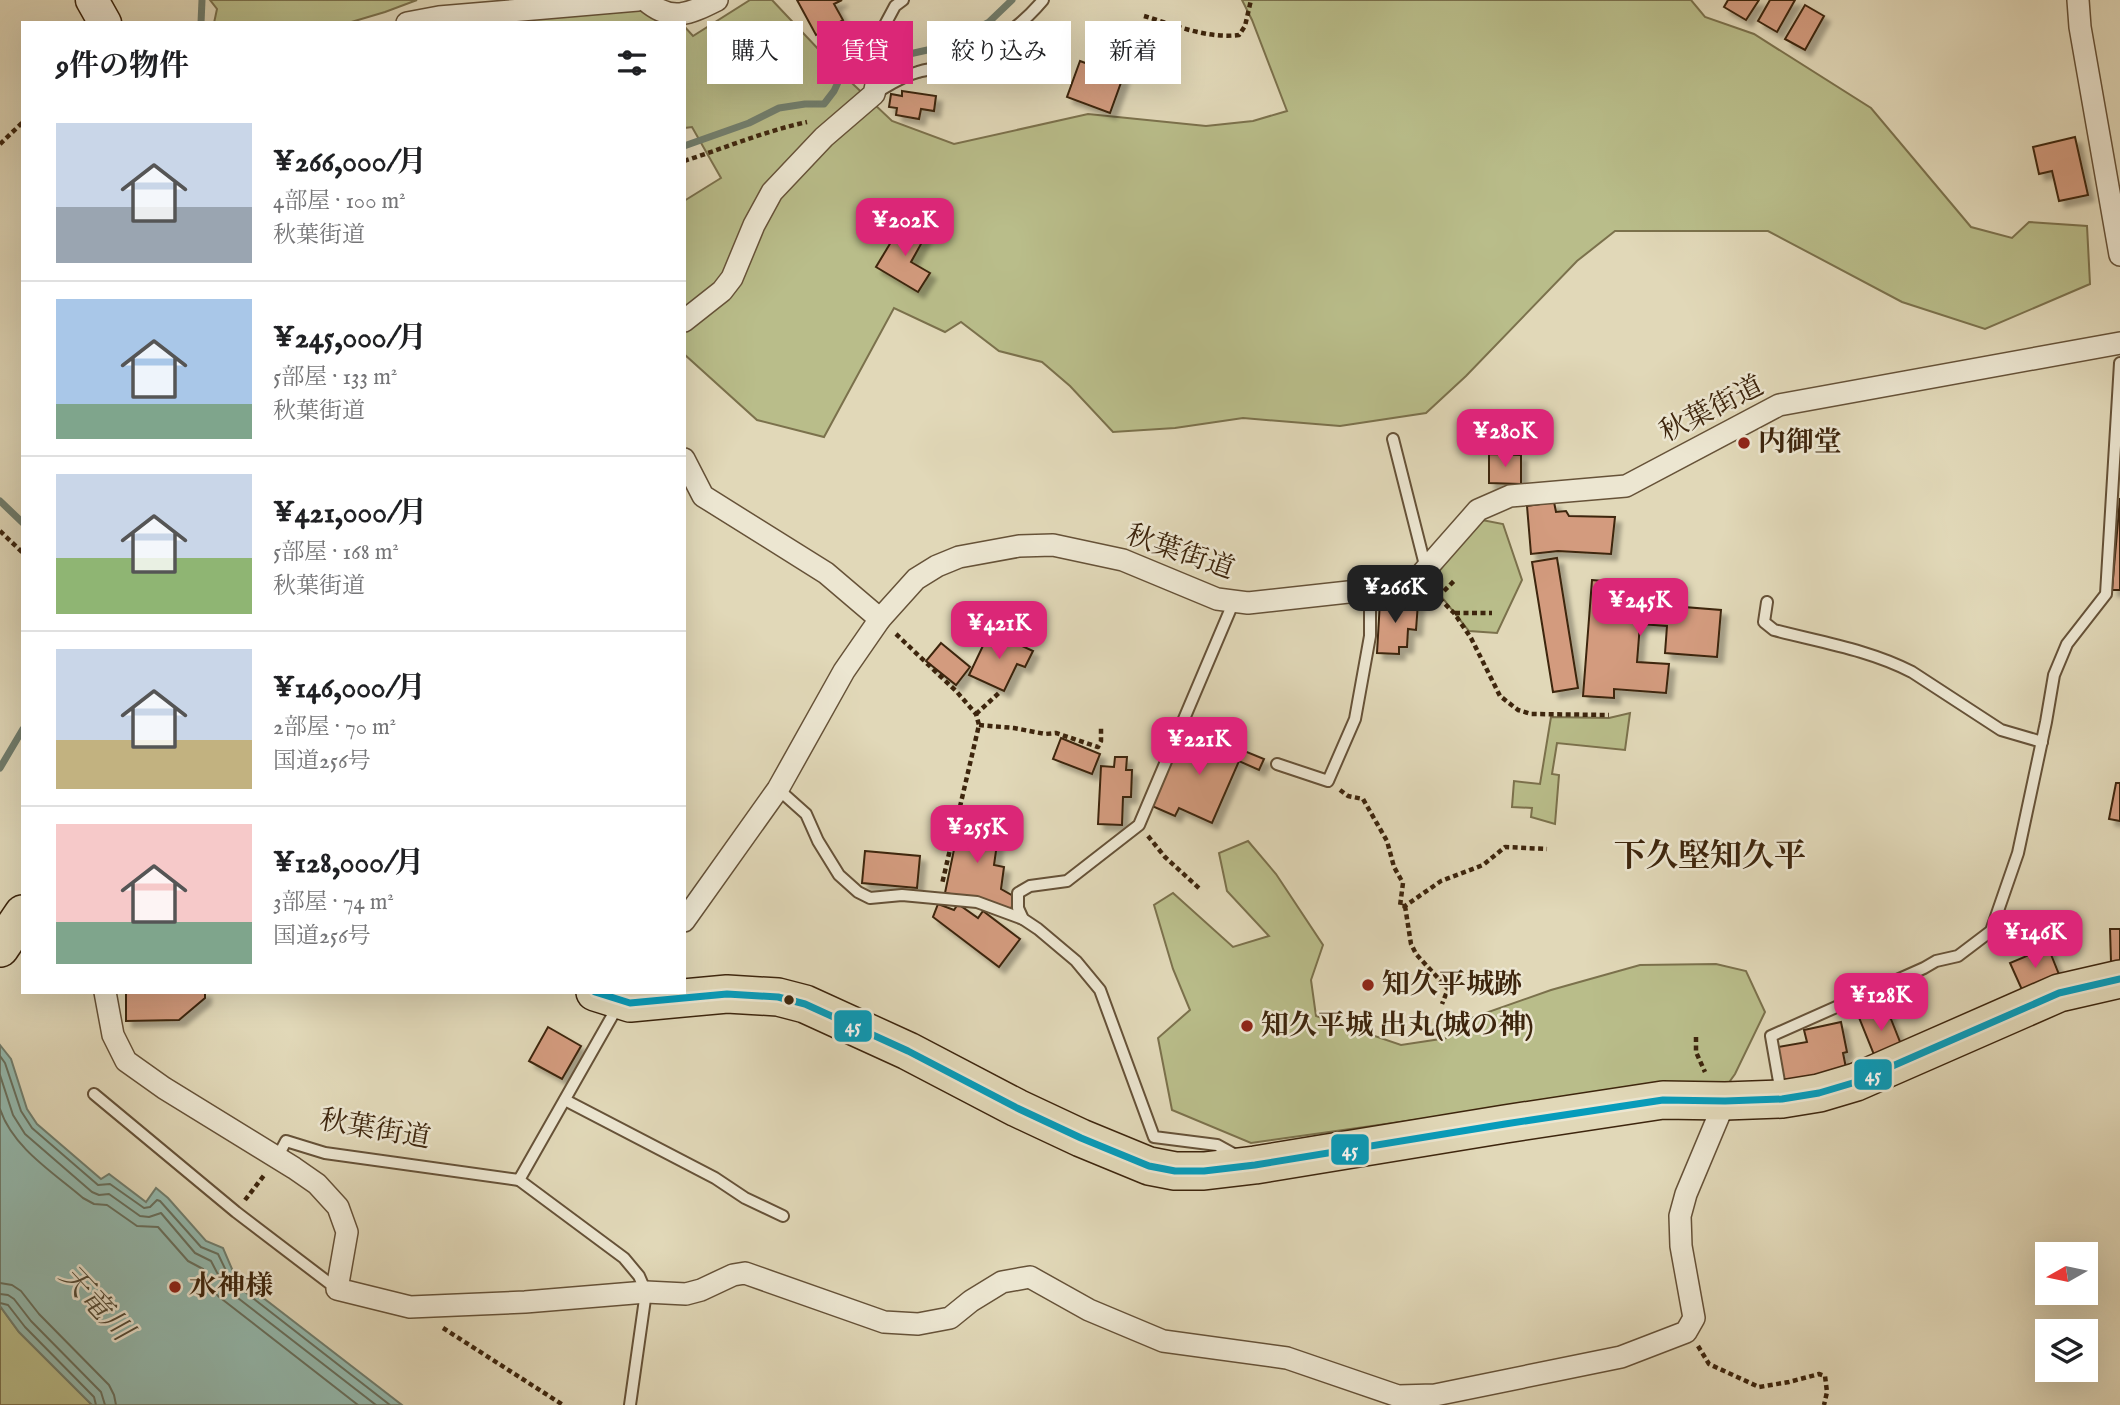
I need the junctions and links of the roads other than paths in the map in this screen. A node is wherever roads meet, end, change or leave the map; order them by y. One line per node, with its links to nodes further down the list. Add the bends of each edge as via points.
1 (92, 0): 8 (main road)
2 (638, 0): 9 (street)
3 (645, 0): 4 (street, via 657,10 676,15)
4 (717, 0)
5 (903, 0): 10 (lane)
6 (1043, 0): 11 (lane, via 993,45 945,66)
7 (2078, 0): 12 (street)
8 (104, 21)
9 (418, 21)
10 (887, 21)
11 (876, 85): 13 (street, via 772,192 732,278)
12 (2120, 255)
13 (686, 319)
14 (2120, 342): 18 (street, 秋葉街道, via 1779,405 1626,486 1510,496 1478,510)
15 (2120, 363): 20 (lane)
16 (1393, 439): 18 (lane)
17 (686, 463): 24 (street, via 702,496 826,573)
18 (1419, 577): 19 (street, 秋葉街道)
19 (1370, 589): 22 (street, 秋葉街道); 26 (lane, via 1370,636 1355,719 1328,781)
20 (2106, 594): 21 (lane); 25 (lane, via 2067,644 2054,676)
21 (2120, 596)
22 (1234, 601): 24 (street, 秋葉街道, via 1123,561 1053,545 1019,546 959,557 937,566 916,579); 30 (lane, via 1139,825 1068,881 1030,886 1018,893)
23 (1767, 602): 25 (lane, via 1764,622 1774,630 1898,664 2001,730)
24 (880, 619): 27 (street, 秋葉街道, via 844,671)
25 (2042, 742): 37 (lane, via 2018,853 1991,931 1958,956 1936,961 1770,1036)
26 (1277, 764)
27 (778, 789): 29 (street, 秋葉街道); 30 (lane, via 806,814 839,875 858,892 870,898 902,895 977,902)
28 (21, 917): 31 (highway)
29 (686, 918)
30 (1023, 919): 40 (lane, via 1076,961 1100,990 1154,1137 1217,1146)
31 (0, 947)
32 (2120, 979): 37 (highway, via 2059,993 1856,1082)
33 (105, 994): 39 (street, via 113,1035 126,1061)
34 (624, 997): 38 (lane); 40 (highway, via 727,994 778,997 805,1004 1028,1113 1149,1166 1204,1171)
35 (1715, 1088): 37 (highway); 40 (highway); 44 (street, via 1680,1216 1694,1318 1686,1332 1621,1357 1435,1395 1398,1396 1287,1358 1163,1341 1089,1310 1030,1278 1002,1282 950,1318 918,1324 884,1322 745,1273 686,1294)
36 (94, 1094): 43 (lane)
37 (1782, 1099)
38 (565, 1100): 41 (lane); 42 (lane)
39 (277, 1158): 41 (lane, 秋葉街道, via 286,1140 326,1153); 43 (street, via 317,1184 338,1207 347,1232)
40 (1255, 1165)
41 (519, 1181): 44 (lane, via 624,1258)
42 (783, 1216)
43 (337, 1289): 44 (street, via 410,1307)
44 (646, 1292): 45 (lane)
45 (630, 1405)

